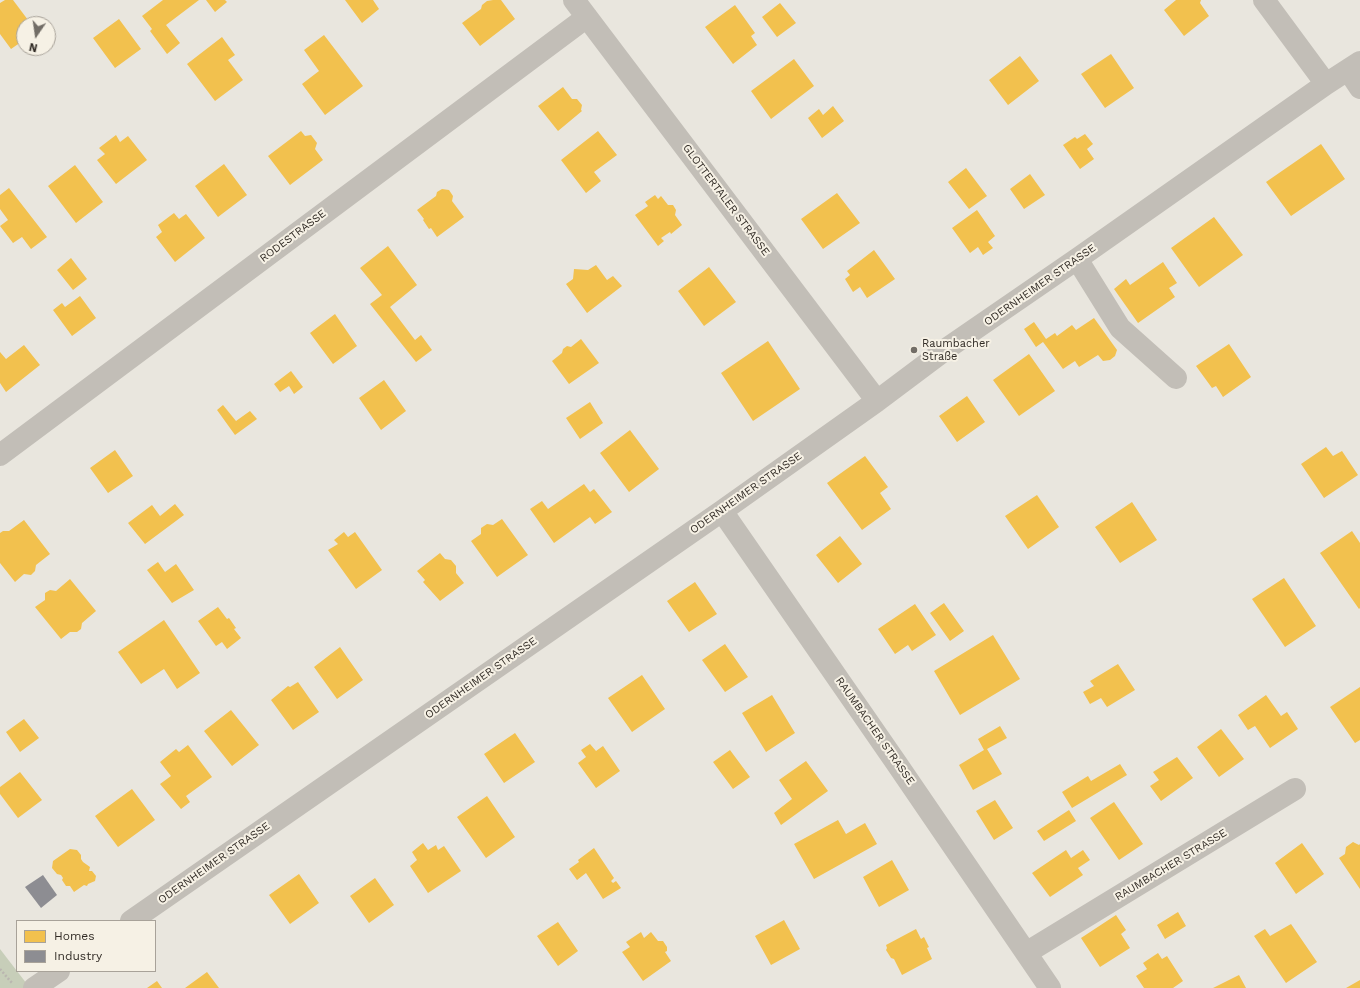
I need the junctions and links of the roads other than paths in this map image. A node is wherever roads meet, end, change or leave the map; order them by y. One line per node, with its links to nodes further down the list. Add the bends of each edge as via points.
1 (574, 0): 3 (street, GLOTTERTALER STRASSE)
2 (1264, 0): 5 (street)
3 (587, 17): 9 (street, GLOTTERTALER STRASSE); 10 (street, RODESTRASSE)
4 (1354, 66): 5 (street, ODERNHEIMER STRASSE); 6 (street)
5 (1326, 84): 7 (street, ODERNHEIMER STRASSE)
6 (1360, 88)
7 (1077, 259): 8 (street, via 1120,328); 9 (street, ODERNHEIMER STRASSE)
8 (1176, 378)
9 (877, 401): 11 (street, ODERNHEIMER STRASSE)
10 (0, 456)
11 (722, 511): 13 (street, ODERNHEIMER STRASSE); 14 (street, RAUMBACHER STRASSE)
12 (1295, 789): 14 (street, RAUMBACHER STRASSE)
13 (132, 920)
14 (1026, 953): 17 (street, RAUMBACHER STRASSE)
15 (58, 972): 16 (street)
16 (34, 988)
17 (1050, 988)

